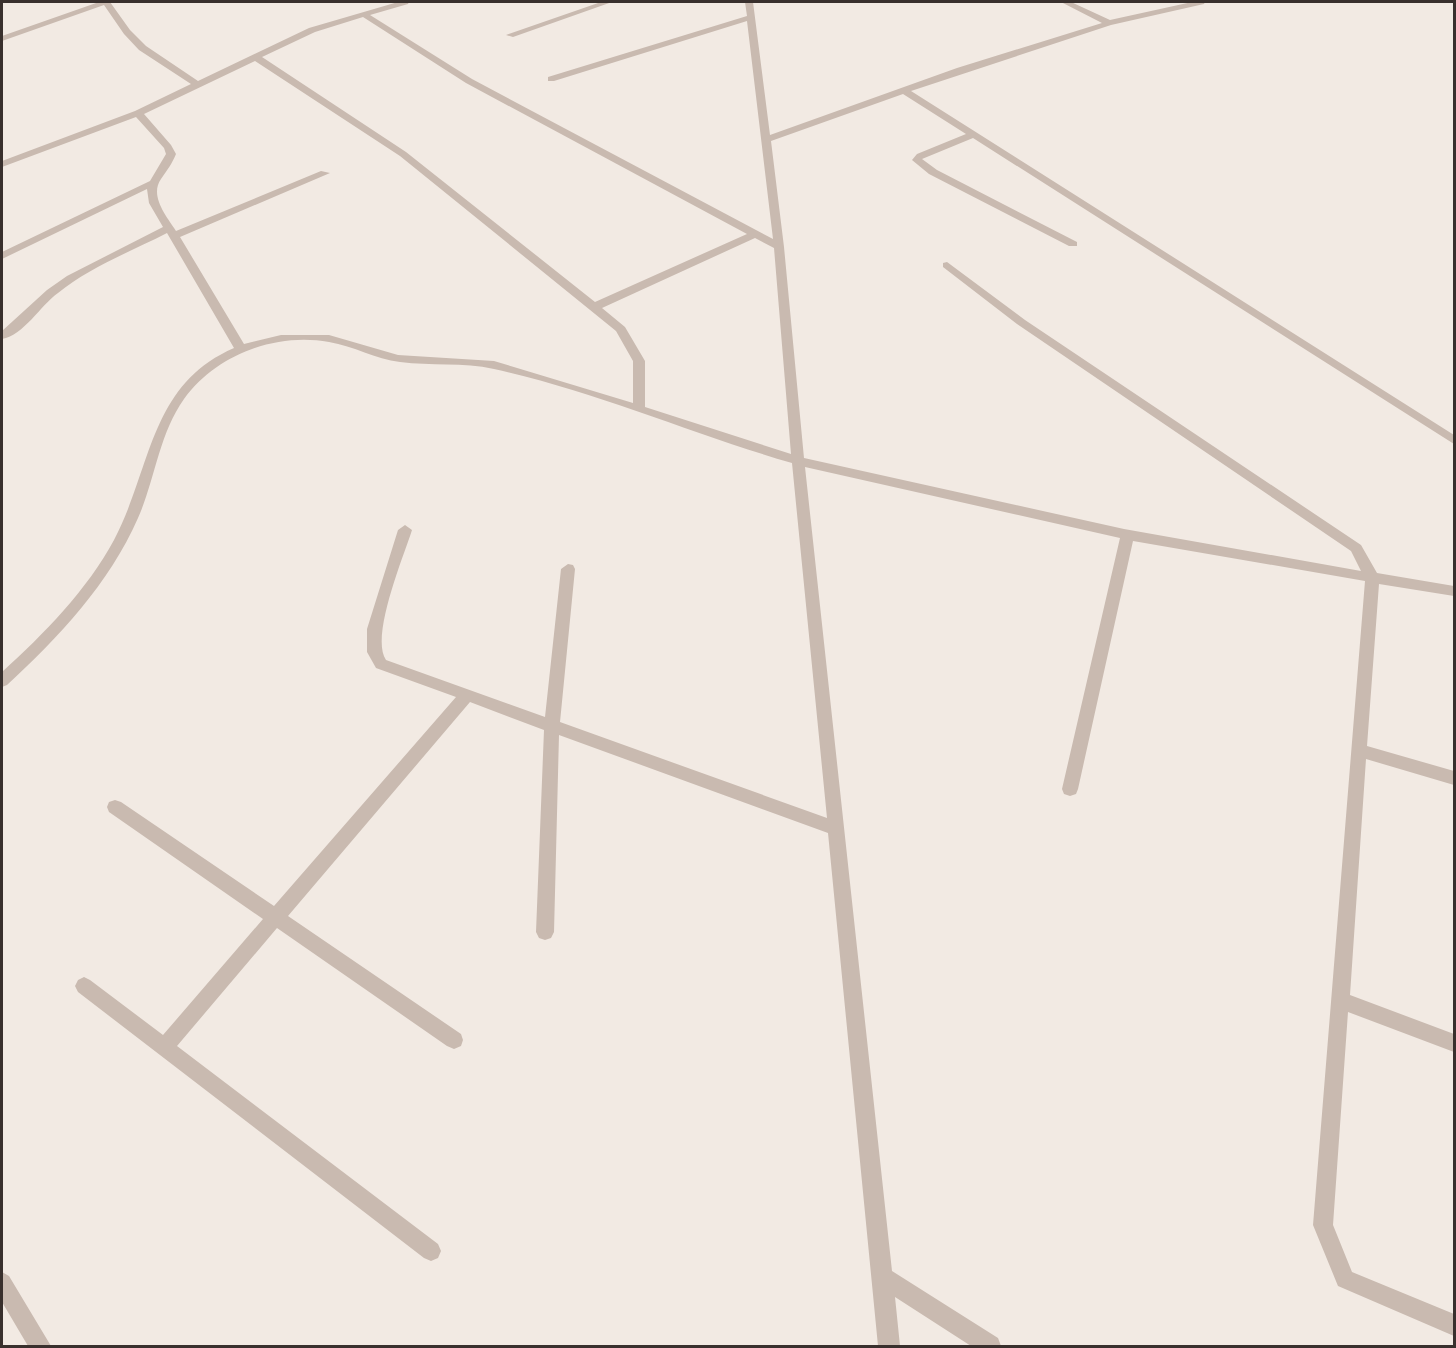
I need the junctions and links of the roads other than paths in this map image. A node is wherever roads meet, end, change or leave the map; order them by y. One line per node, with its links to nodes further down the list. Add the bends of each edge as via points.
1 (105, 2): 10 (street); 13 (street, via 141,48)
2 (405, 2): 7 (street)
3 (608, 2): 9 (street)
4 (1065, 2): 8 (street)
5 (1201, 2): 8 (street)
6 (750, 9): 12 (street); 17 (street)
7 (363, 14): 11 (street, via 312,30); 22 (street, via 469,81)
8 (1109, 22): 14 (street)
9 (510, 35)
10 (2, 39)
11 (255, 57): 13 (street); 27 (street, via 404,154)
12 (550, 79)
13 (198, 85): 15 (street)
14 (905, 91): 16 (street); 17 (street)
15 (138, 113): 18 (street); 20 (street, via 171,154)
16 (972, 135): 23 (street, via 917,160); 31 (street)
17 (767, 139): 24 (street)
18 (2, 164)
19 (326, 173): 21 (street)
20 (152, 183): 21 (street, via 154,203); 25 (street)
21 (172, 232): 28 (street, via 69,279); 29 (street)
22 (755, 234): 24 (street); 27 (street)
23 (1073, 244)
24 (780, 247): 32 (street)
25 (2, 256)
26 (947, 265): 36 (street, via 1021,322 1356,548)
27 (594, 307): 30 (street, via 621,329 639,361)
28 (2, 336)
29 (242, 348): 30 (street, via 264,341 323,337 387,357 490,365); 38 (street, via 221,358 184,387 168,414 138,505 120,542 56,627)
30 (639, 409): 32 (street)
31 (1455, 440)
32 (798, 460): 34 (street); 45 (street)
33 (405, 530): 39 (street, via 374,629 375,655 381,664 394,670)
34 (1128, 535): 36 (street); 43 (street)
35 (568, 569): 40 (street)
36 (1372, 577): 37 (street); 41 (street)
37 (1455, 591)
38 (2, 681)
39 (467, 695): 40 (street); 46 (street)
40 (552, 726): 45 (street); 47 (street)
41 (1358, 750): 42 (street); 49 (street)
42 (1455, 778)
43 (1070, 789)
44 (115, 807): 46 (street)
45 (836, 829): 54 (street)
46 (275, 918): 50 (street); 52 (street)
47 (544, 932)
48 (84, 986): 52 (street)
49 (1340, 1000): 51 (street); 56 (street, via 1323,1225 1345,1279)
50 (454, 1040)
51 (1455, 1043)
52 (164, 1047): 53 (street)
53 (431, 1251)
54 (881, 1276): 58 (street); 59 (street)
55 (2, 1283): 57 (street)
56 (1455, 1325)
57 (40, 1347)
58 (889, 1347)
59 (990, 1347)

